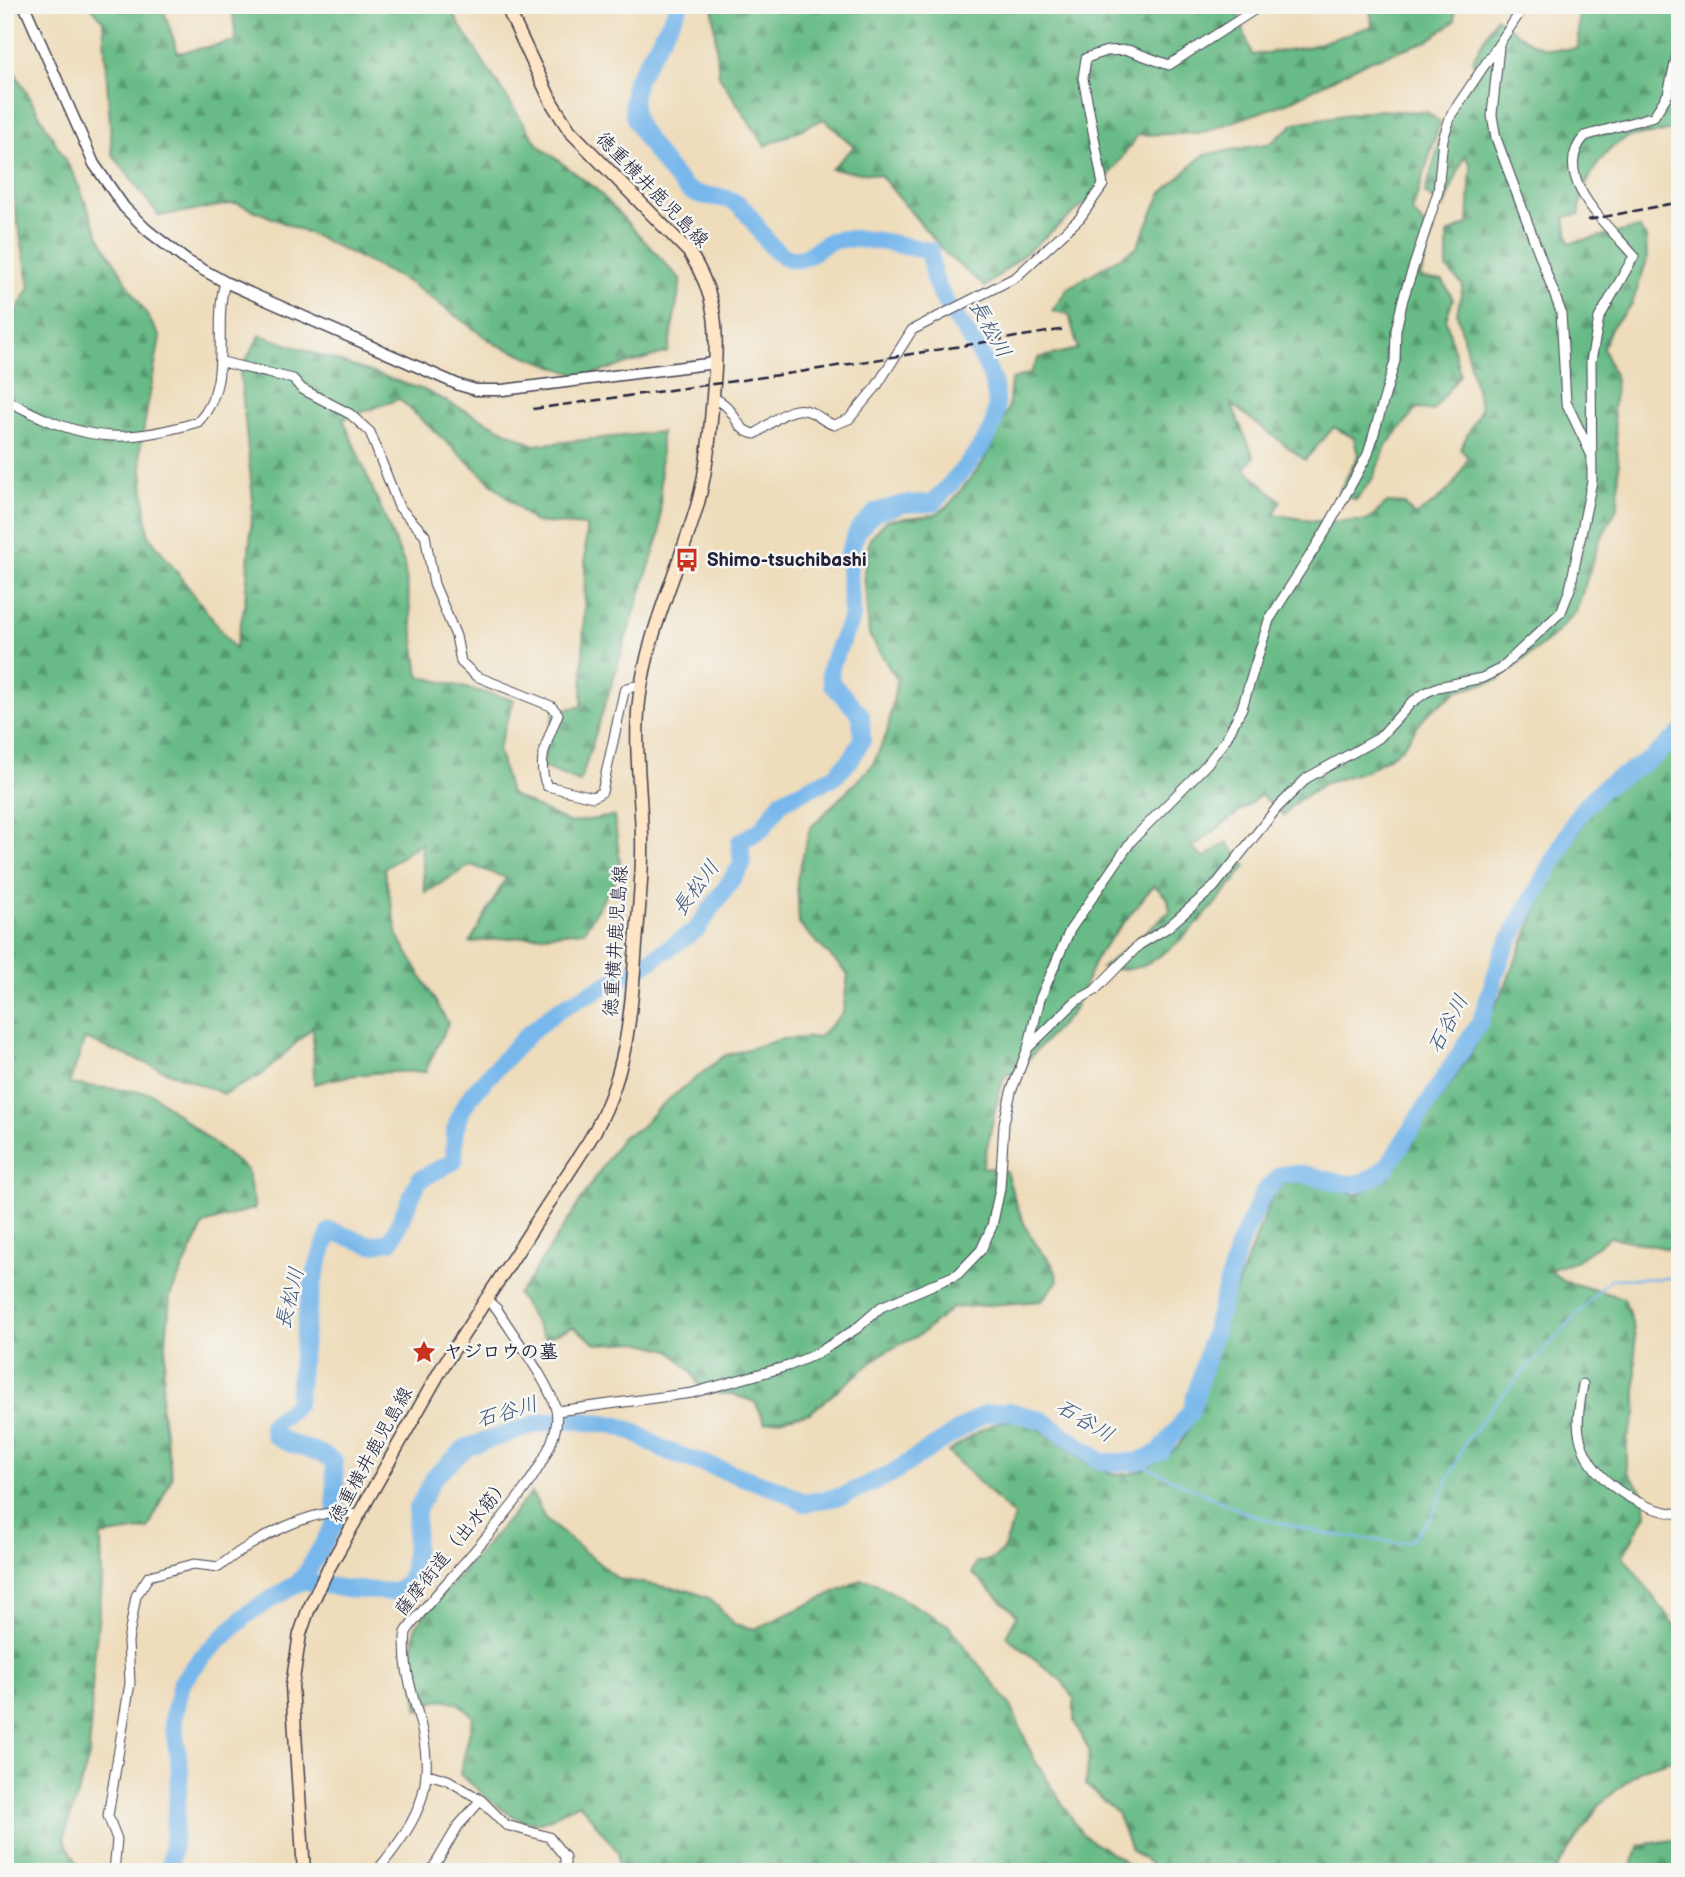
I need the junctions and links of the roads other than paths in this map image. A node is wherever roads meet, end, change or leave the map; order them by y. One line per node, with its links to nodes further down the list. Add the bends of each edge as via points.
1 (24, 5): 7 (street, via 81,141 124,206 166,247)
2 (506, 5): 9 (main road, 徳重横井鹿児島線, via 570,131 701,269 716,315)
3 (1262, 5): 10 (street, via 1169,65 1128,50 1086,58 1083,78 1103,185 1080,218 1016,277 912,330 876,387 843,423 834,425 799,410 755,433 746,432 731,407)
4 (1525, 5): 6 (street)
5 (1680, 41): 12 (street, via 1662,107 1651,117 1603,128 1577,144 1578,191 1634,256 1599,318 1591,361)
6 (1500, 45): 12 (street, via 1492,115 1496,138 1561,312 1566,402); 14 (street, via 1451,116 1443,139 1438,192 1403,299 1395,361 1368,454 1269,620 1242,708 1226,739 1132,840 1070,930 1040,999)
7 (225, 282): 8 (street, via 219,316); 9 (street, via 476,390)
8 (222, 362): 11 (street, via 206,414 198,422 161,433 118,439 100,436 47,420); 13 (street, via 293,379 370,432 399,507 425,535 434,584 456,636 461,662 476,676 551,706 558,714 542,754 547,786 593,797 602,792 624,692)
9 (715, 363): 10 (main road, 徳重横井鹿児島線)
10 (713, 398): 13 (main road, 徳重横井鹿児島線, via 698,503)
11 (5, 400)
12 (1591, 454): 14 (street, via 1592,481 1570,589 1560,612 1500,669 1425,693 1378,738 1307,778 1214,887 1167,928 1139,945)
13 (641, 685): 15 (main road, 徳重横井鹿児島線, via 642,853 634,986 623,1061 604,1117)
14 (1028, 1048): 17 (street, via 1004,1123 1000,1189 992,1226 981,1250 958,1274 881,1307 856,1329 788,1366 692,1393)
15 (485, 1298): 17 (street, 薩摩街道（出水筋）, via 497,1309); 19 (main road, 徳重横井鹿児島線)
16 (1583, 1384): 18 (street, via 1578,1434 1586,1454 1608,1483 1627,1498)
17 (556, 1411): 20 (street, 薩摩街道（出水筋）, via 556,1426 538,1469 515,1503 406,1632 406,1671 428,1754)
18 (1680, 1514)
19 (359, 1517): 23 (street, via 333,1511 282,1528 219,1567 194,1564 149,1576 142,1584 128,1641 130,1683 108,1816 117,1839); 24 (main road, 徳重横井鹿児島線, via 328,1569 300,1634 292,1686)
20 (428, 1774): 21 (street); 25 (street, 薩摩街道（出水筋）, via 407,1833)
21 (481, 1800): 22 (street, via 458,1826); 26 (street, via 506,1825 549,1837 565,1857)
22 (432, 1870)
23 (114, 1872)
24 (304, 1872)
25 (376, 1872)
26 (565, 1872)

